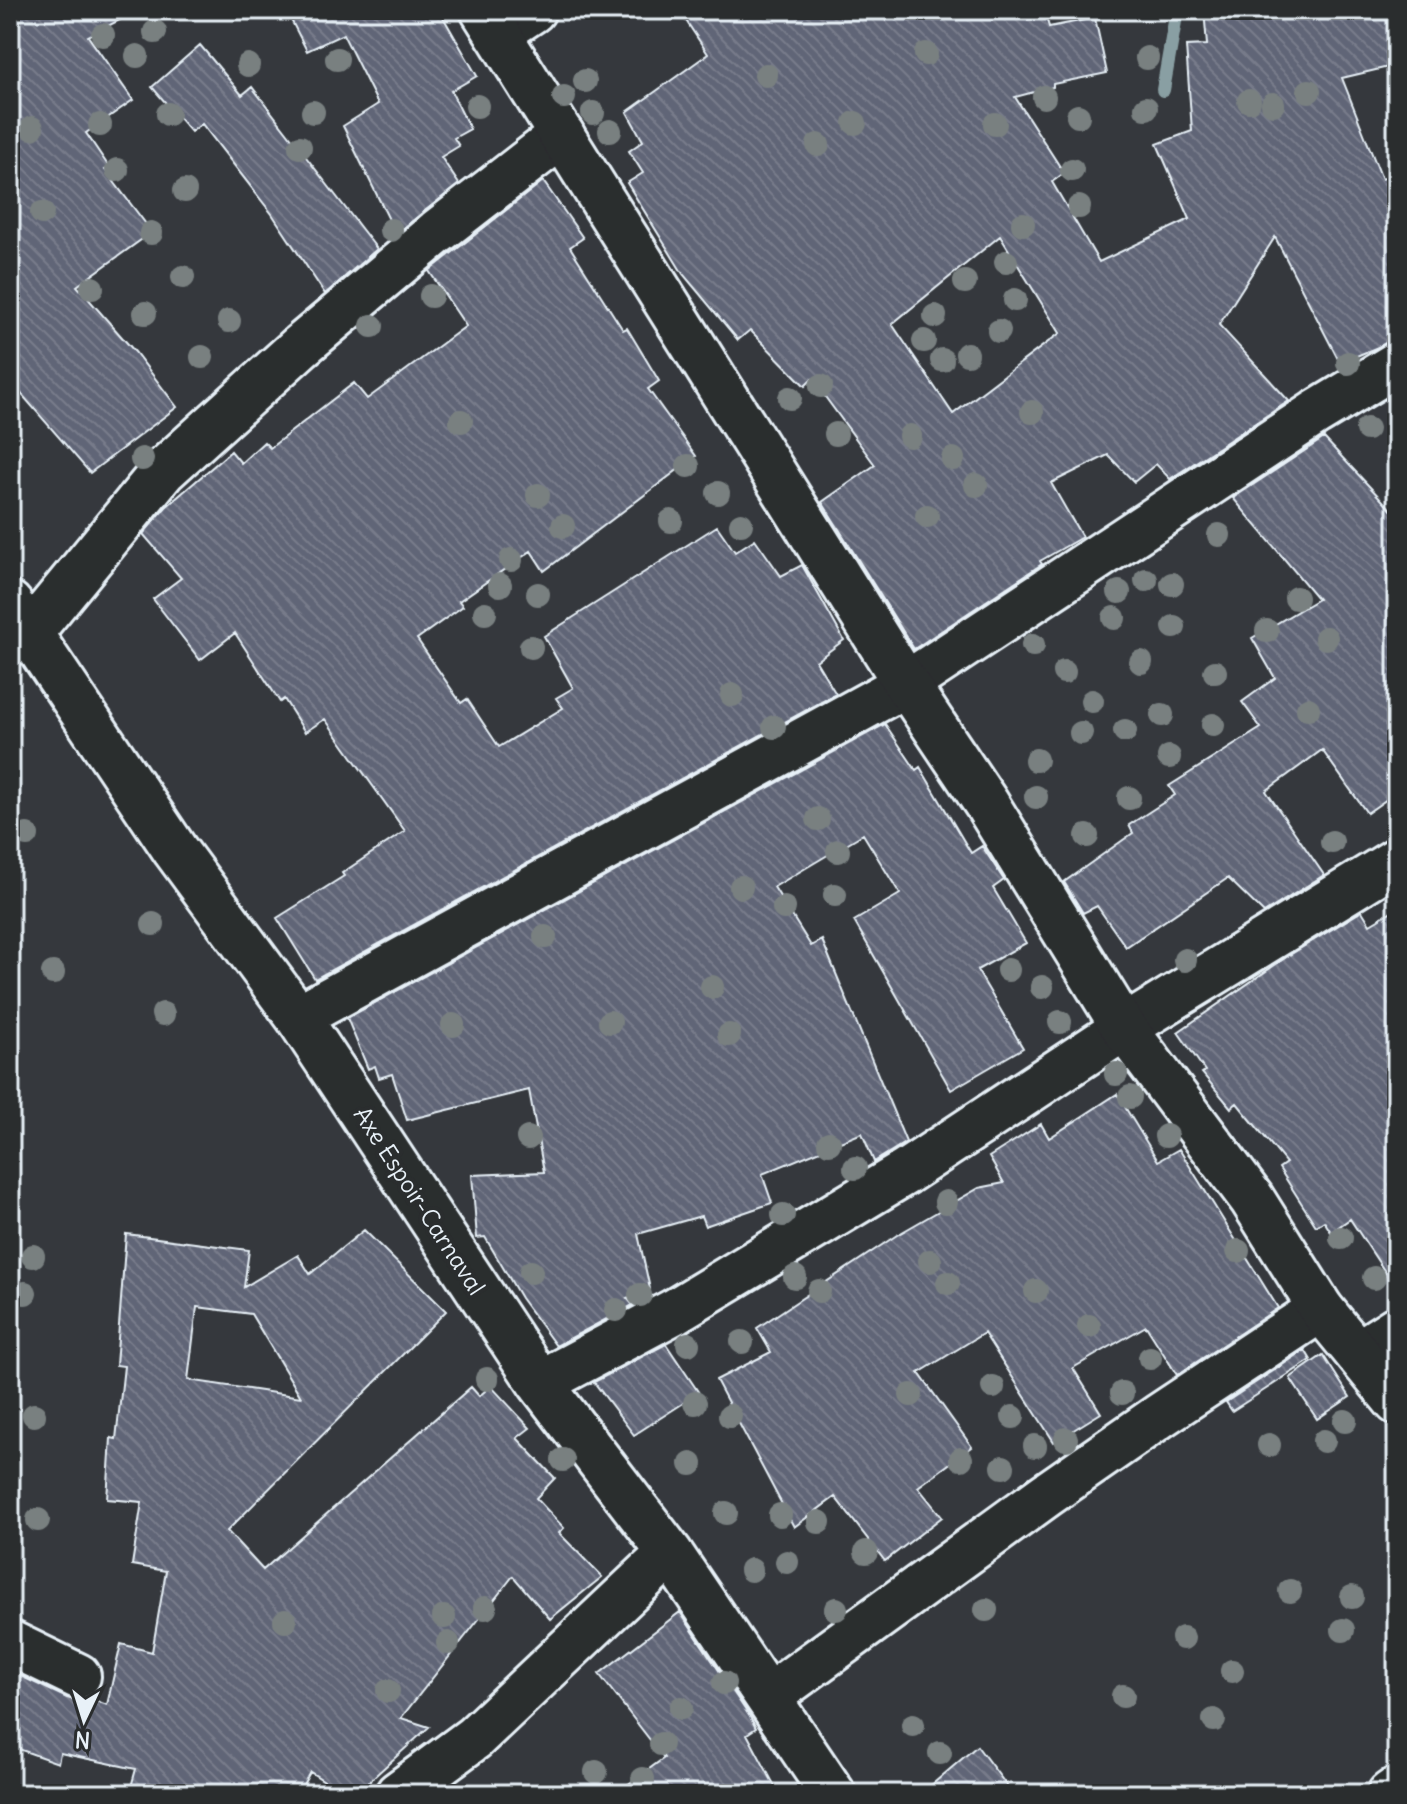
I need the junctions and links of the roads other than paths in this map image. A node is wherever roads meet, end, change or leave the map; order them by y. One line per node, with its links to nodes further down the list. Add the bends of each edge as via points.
1 (505, 18): 2 (street)
2 (562, 135): 4 (street, via 301,346 163,471); 5 (street)
3 (1397, 364): 5 (street)
4 (16, 627): 7 (street, Axe Espoir-Carnaval)
5 (906, 684): 7 (street); 8 (street)
6 (1397, 860): 8 (street)
7 (298, 1017): 12 (street, Axe Espoir-Carnaval)
8 (1124, 1028): 9 (street, via 1252,1199); 12 (street, via 906,1172 675,1311)
9 (1321, 1309): 11 (street); 17 (street, via 1148,1423)
10 (1397, 1328): 11 (street)
11 (1358, 1353): 13 (street)
12 (540, 1383): 14 (street, Axe Espoir-Carnaval)
13 (1397, 1402)
14 (670, 1553): 17 (street, Axe Espoir-Carnaval); 19 (street, via 474,1738)
15 (10, 1643): 16 (street)
16 (78, 1676)
17 (768, 1697): 20 (street, Axe Espoir-Carnaval)
18 (1397, 1789): 21 (street)
19 (398, 1794)
20 (833, 1794)
21 (1390, 1794)

